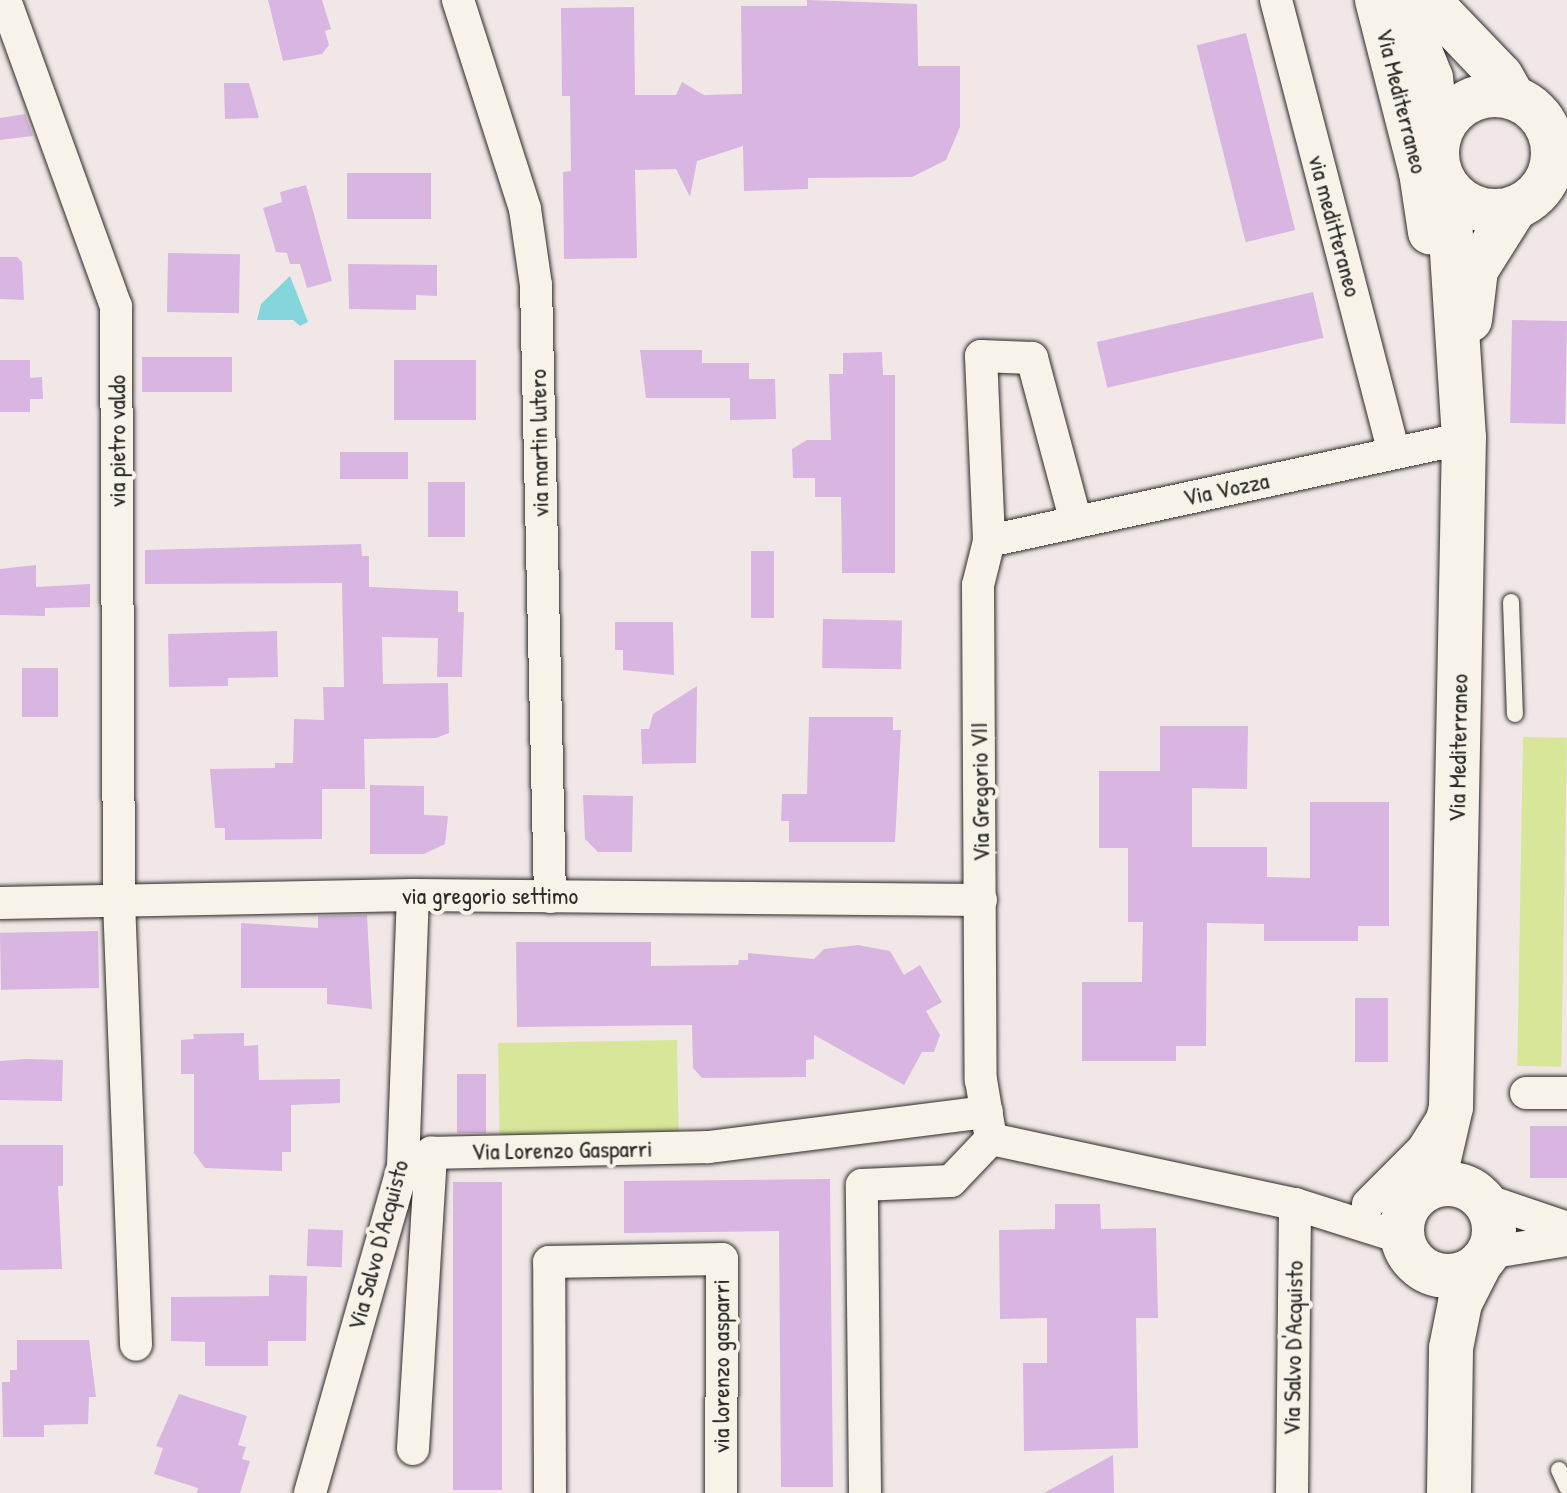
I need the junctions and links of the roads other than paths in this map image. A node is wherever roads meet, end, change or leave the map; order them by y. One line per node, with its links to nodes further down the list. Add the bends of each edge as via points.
1 (5, 0): 21 (street, via pietro valdo, via 116,306)
2 (458, 0): 19 (street, via martin lutero, via 525,209 536,285)
3 (1276, 0): 13 (street, via meditteraneo)
4 (1377, 0): 11 (main road, Via Mediterraneo, via 1421,172 1437,323)
5 (1400, 0): 8 (main road, via 1431,78)
6 (1428, 0): 7 (main road, via 1501,76)
7 (1535, 102): 8 (main road, via 1474,99 1445,124); 10 (main road, via 1554,148)
8 (1438, 142): 9 (main road, via 1437,159)
9 (1448, 189): 10 (main road, via 1479,209); 11 (main road, Via Mediterraneo)
10 (1538, 200): 11 (main road, Via Mediterraneo, via 1476,270)
11 (1460, 390): 12 (main road, Via Mediterraneo)
12 (1464, 438): 13 (street, Via Vozza); 25 (main road, Via Mediterraneo)
13 (1394, 452): 14 (street, Via Vozza)
14 (1076, 522): 15 (street, Via Vozza); 15 (street, Via Gregorio VII, via 1032,358 981,356)
15 (989, 541): 20 (street, Via Gregorio VII, via 978,585)
16 (1511, 602): 17 (lane)
17 (1515, 714)
18 (413, 895): 19 (street, via gregorio settimo); 21 (street, via gregorio settimo); 39 (street, Via Salvo D'Acquisto, via 403,1166)
19 (550, 897): 20 (street, via gregorio settimo)
20 (981, 900): 26 (street, Via Gregorio VII, via 981,1080)
21 (119, 901): 22 (street, via gregorio settimo); 34 (street, via pietro valdo)
22 (0, 903)
23 (1526, 1093): 24 (street)
24 (1567, 1093)
25 (1451, 1107): 27 (main road, Via Mediterraneo); 29 (street, via 1423,1149); 30 (main road, Via Mediterraneo)
26 (989, 1126): 28 (street); 36 (street, Via Lorenzo Gasparri, via 708,1147 431,1153); 42 (street, via 951,1181 862,1185)
27 (1477, 1195): 30 (main road, via 1449,1184); 31 (street); 33 (main road, via 1493,1219)
28 (1295, 1204): 29 (street); 30 (street); 43 (street, Via Salvo D'Acquisto)
29 (1368, 1204): 30 (street)
30 (1417, 1224): 33 (main road, via 1449,1276); 35 (main road)
31 (1567, 1228)
32 (1567, 1240): 33 (street)
33 (1484, 1258): 35 (main road, via 1460,1303)
34 (136, 1345)
35 (1448, 1380): 44 (main road)
36 (413, 1449)
37 (1559, 1470): 38 (lane)
38 (1567, 1487)
39 (310, 1493)
40 (550, 1493): 41 (street, via lorenzo gasparri, via 549,1262 722,1259)
41 (721, 1493)
42 (865, 1493)
43 (1292, 1493)
44 (1449, 1493)

